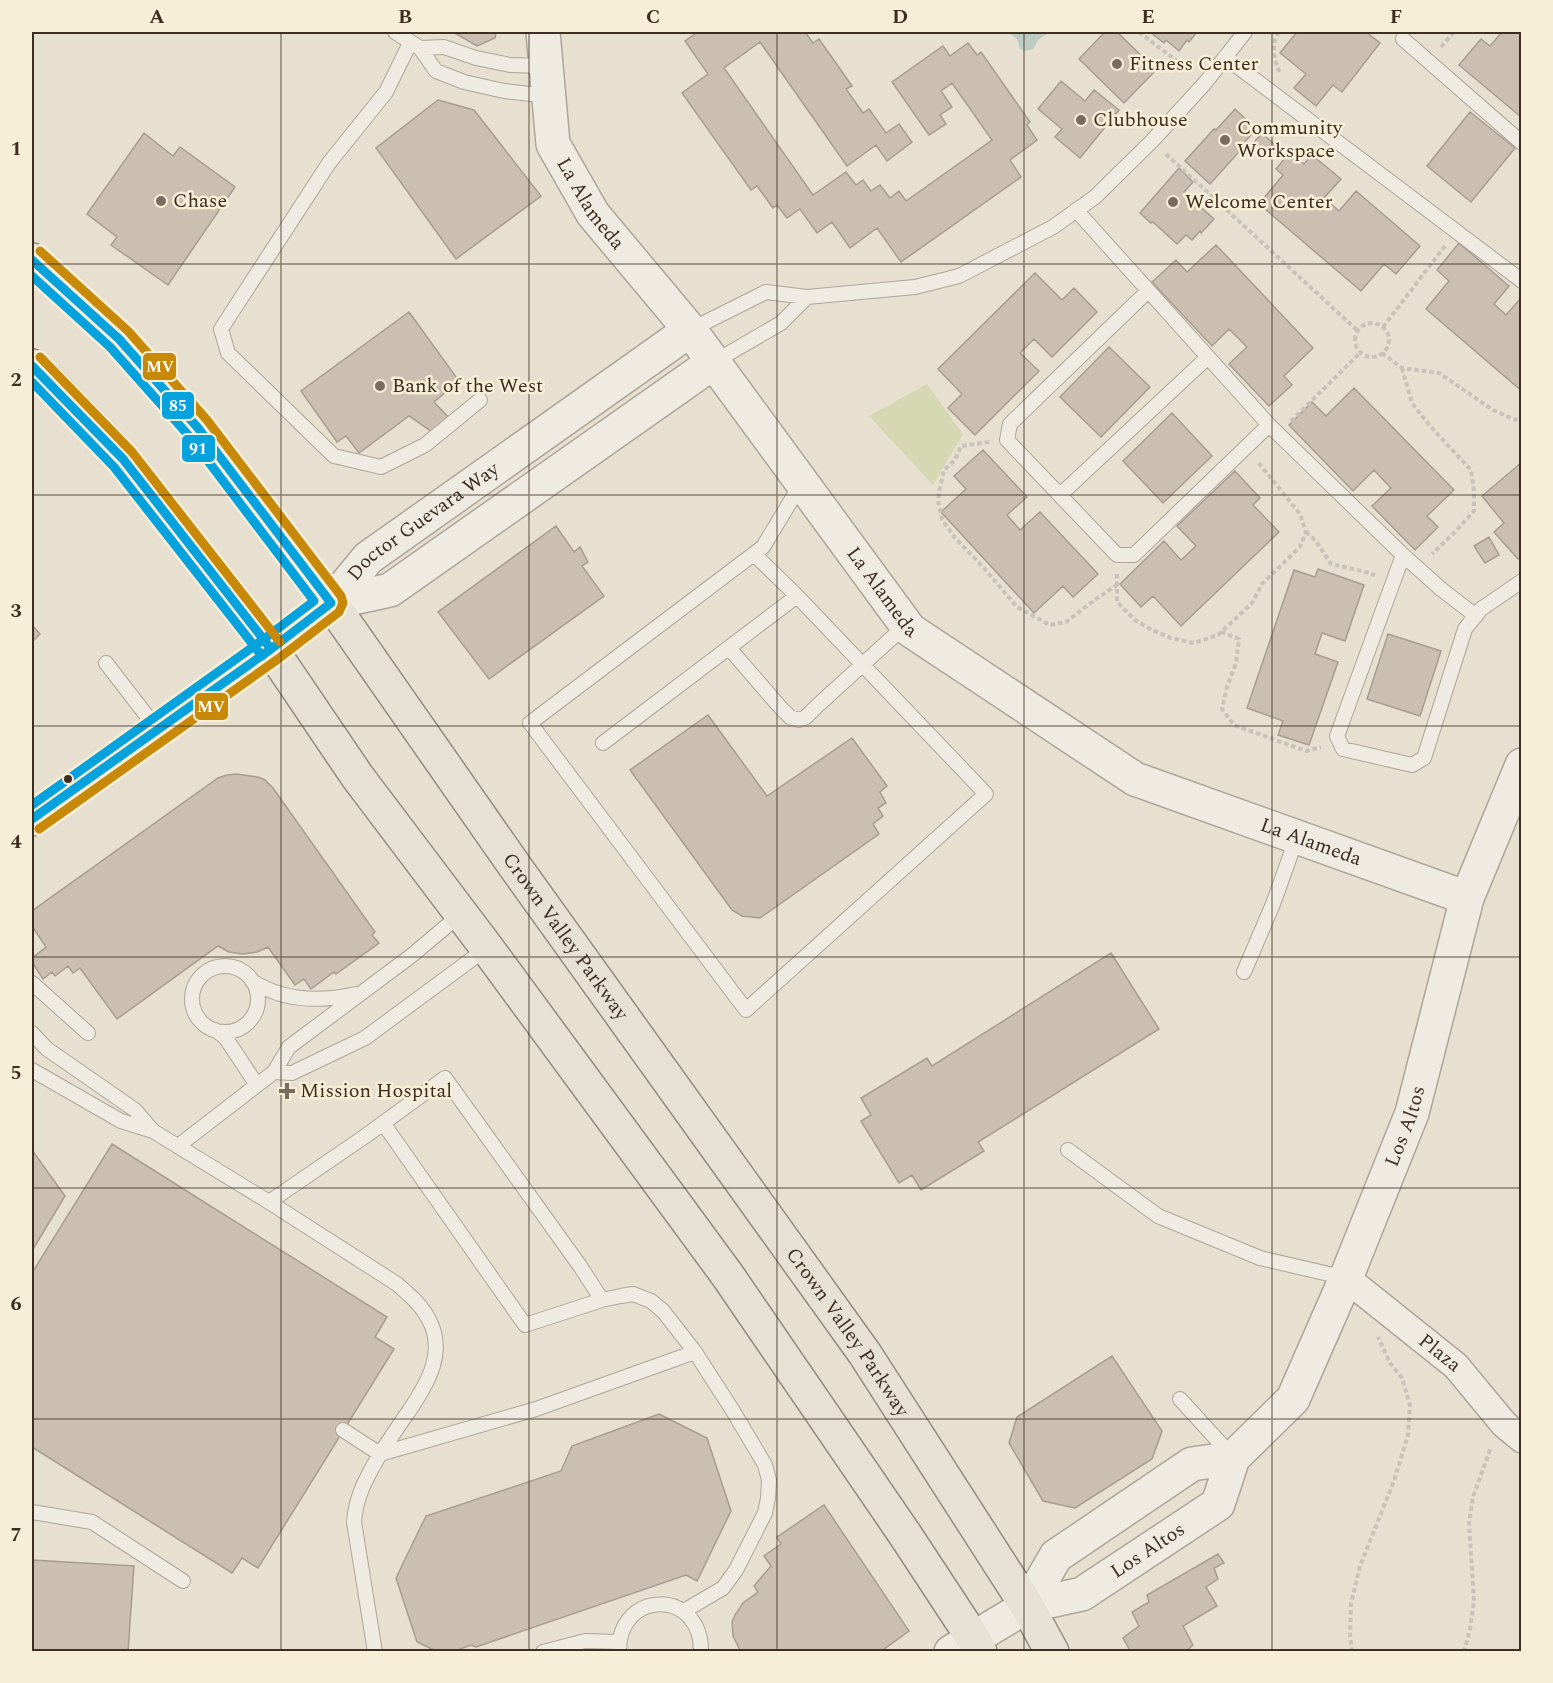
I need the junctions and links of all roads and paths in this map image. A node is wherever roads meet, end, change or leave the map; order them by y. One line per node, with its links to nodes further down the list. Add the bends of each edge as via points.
1 (395, 32): 7 (lane)
2 (543, 32): 9 (street, La Alameda)
3 (1139, 32): 10 (path)
4 (1245, 32): 8 (lane)
5 (1280, 32): 11 (path, via 1275,38 1274,59 1281,74)
6 (1403, 39): 13 (lane)
7 (415, 45): 9 (lane, via 444,47 510,65); 9 (lane, via 436,71 464,82 504,91); 29 (lane, via 386,92 329,163 220,329 228,352 334,456 381,467 425,445)
8 (1225, 57): 10 (lane); 11 (lane)
9 (547, 81): 21 (street, La Alameda, via 553,144 593,214)
10 (1205, 83): 12 (lane)
11 (1269, 90): 15 (lane)
12 (1152, 141): 14 (lane, via 1095,197); 22 (path)
13 (1521, 143)
14 (1076, 210): 18 (lane); 19 (lane, via 1053,227 959,276 915,286)
15 (1456, 231): 17 (lane); 20 (path)
16 (32, 260): 44 (main road, Crown Valley Parkway, via 119,339 198,428)
17 (1521, 281)
18 (1148, 291): 25 (lane); 32 (lane, via 1010,424)
19 (807, 297): 21 (lane, via 766,292); 26 (lane, via 781,323)
20 (1383, 327): 22 (path, via 1369,323); 24 (path, via 1389,340)
21 (690, 330): 26 (street, La Alameda); 44 (street, Doctor Guevara Way, via 368,558)
22 (1358, 331): 23 (path, via 1355,339)
23 (1361, 352): 24 (path, via 1367,356); 31 (path)
24 (1382, 353): 28 (path)
25 (1208, 357): 31 (lane); 34 (lane)
26 (714, 363): 33 (street, La Alameda); 44 (street, Doctor Guevara Way, via 390,590)
27 (32, 366): 49 (main road, via 123,459)
28 (1402, 368): 30 (path, via 1439,373 1493,410); 39 (path, via 1412,403 1471,470 1474,491 1474,511)
29 (480, 400)
30 (1521, 421)
31 (1273, 430): 35 (path, via 1257,461 1300,514); 37 (lane, via 1134,555); 38 (lane)
32 (1008, 440): 34 (lane); 42 (path, via 960,446 955,460 944,470 938,501 942,519 954,538 1017,607 1050,625 1066,622)
33 (802, 483): 36 (lane, via 763,547); 46 (street, La Alameda)
34 (1060, 495): 37 (lane)
35 (1306, 532): 41 (path, via 1330,564); 47 (path, via 1300,547)
36 (754, 554): 43 (lane); 51 (lane, via 530,723 746,1010 986,794)
37 (1117, 555): 42 (path)
38 (1403, 555): 39 (lane); 41 (lane)
39 (1418, 568): 45 (lane)
40 (1521, 581): 45 (lane)
41 (1393, 582): 53 (lane, via 1337,736)
42 (1117, 585): 47 (path, via 1117,602 1152,630 1194,643)
43 (797, 596): 48 (lane); 51 (lane)
44 (331, 603): 49 (street); 86 (main road, Crown Valley Parkway, via 865,1354)
45 (1476, 616): 53 (lane, via 1465,628 1424,758 1412,765 1343,749)
46 (906, 625): 51 (lane); 57 (street, La Alameda, via 1135,779)
47 (1221, 632): 53 (path, via 1239,639 1222,709 1234,725 1306,751)
48 (729, 648): 51 (lane, via 785,712 799,720); 54 (lane)
49 (271, 649): 52 (street); 59 (main road, via 357,776)
50 (106, 663): 52 (lane)
51 (863, 665)
52 (157, 729): 56 (street)
53 (1340, 742)
54 (603, 743)
55 (1521, 765): 58 (street, Los Altos)
56 (32, 819)
57 (1297, 837): 58 (street, La Alameda); 61 (lane)
58 (1467, 898): 76 (street, Los Altos, via 1412,1113)
59 (461, 914): 60 (main road); 64 (lane)
60 (487, 948): 69 (lane, via 365,1038 292,1073); 89 (main road, via 728,1276 906,1536)
61 (1244, 972)
62 (252, 981): 64 (lane, via 279,994 316,999); 65 (lane, via 258,995 254,1017 236,1031); 65 (lane, via 242,970 227,966 200,977 192,997 195,1011 202,1023)
63 (32, 983): 67 (lane)
64 (364, 992): 69 (lane, via 289,1047)
65 (214, 1030): 70 (lane, via 225,1037)
66 (32, 1033): 72 (lane, via 47,1049 135,1110)
67 (88, 1033)
68 (32, 1070): 72 (lane, via 121,1121)
69 (274, 1072): 70 (lane)
70 (257, 1085): 73 (lane)
71 (383, 1123): 75 (lane); 77 (lane, via 525,1325); 77 (lane, via 445,1078)
72 (153, 1131): 73 (lane)
73 (178, 1146): 75 (lane)
74 (1068, 1150): 76 (lane, via 1158,1216 1260,1258)
75 (269, 1202): 82 (lane, via 397,1284 428,1317 436,1344 432,1371)
76 (1359, 1288): 81 (street, Plaza, via 1456,1366); 83 (street, Los Altos, via 1293,1399); 94 (path, via 1378,1341 1402,1378 1410,1405 1406,1444 1360,1566 1351,1604)
77 (602, 1300): 78 (lane, via 633,1294 651,1301)
78 (694, 1352): 82 (lane, via 536,1409); 87 (lane, via 739,1420 765,1465 769,1480 765,1514 736,1570 723,1588)
79 (1180, 1399): 83 (lane)
80 (343, 1430): 82 (lane)
81 (1513, 1431): 95 (path, via 1494,1440 1473,1497 1469,1523 1474,1601)
82 (380, 1454): 90 (lane, via 363,1483 354,1511)
83 (1233, 1458): 86 (street, Los Altos, via 1192,1464 1056,1556); 86 (street, Los Altos, via 1218,1504 1082,1594)
84 (32, 1512): 85 (lane, via 92,1522)
85 (183, 1581)
86 (1027, 1606): 89 (street, Los Altos); 93 (main road, Crown Valley Parkway)
87 (684, 1611): 88 (lane, via 671,1605 643,1608 623,1628); 92 (lane, via 698,1631)
88 (619, 1647): 91 (lane, via 585,1641)
89 (968, 1647)
90 (375, 1652)
91 (543, 1652)
92 (701, 1652)
93 (1053, 1652)
94 (1352, 1652)
95 (1464, 1652)

